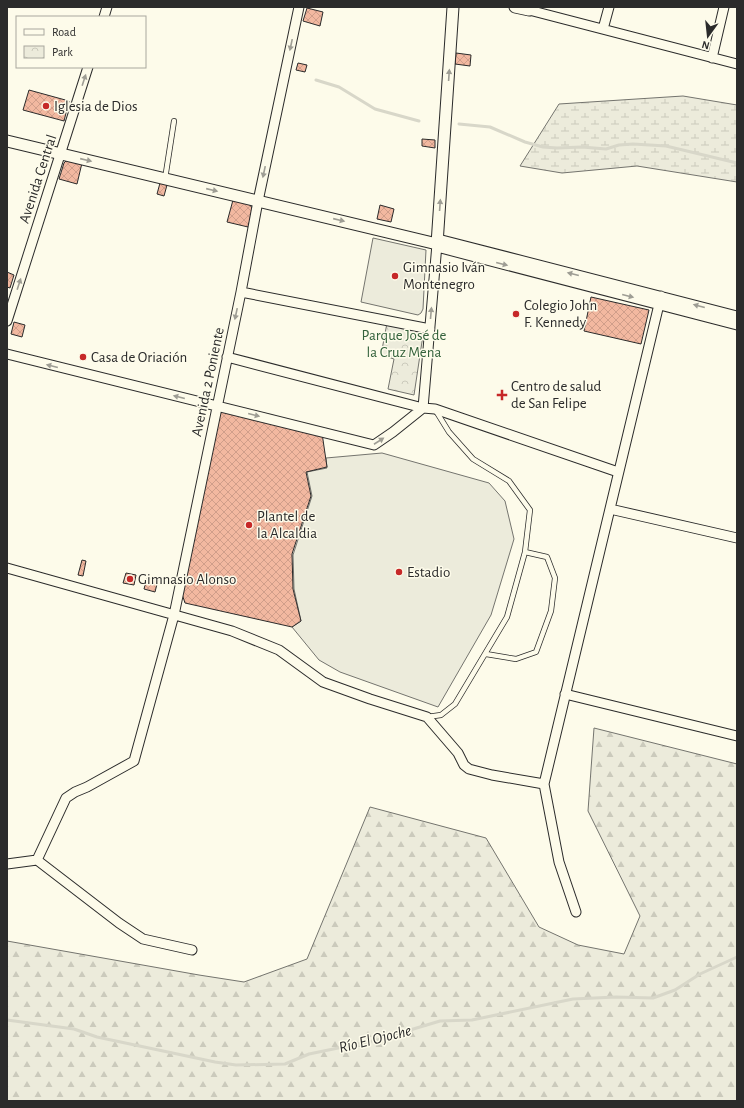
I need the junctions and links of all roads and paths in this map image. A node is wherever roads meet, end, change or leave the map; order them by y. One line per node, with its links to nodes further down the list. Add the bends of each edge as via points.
1 (299, 7): 15 (street, Avenida 2 Poniente, one-way to 15)
2 (453, 7): 16 (street, one-way to 2)
3 (515, 7): 6 (street)
4 (609, 7): 7 (street)
5 (724, 7): 8 (street)
6 (530, 9): 7 (street)
7 (603, 30): 8 (street)
8 (712, 58): 9 (street)
9 (737, 64)
10 (88, 68): 13 (street, Avenida Central, one-way to 10)
11 (174, 121): 14 (lane)
12 (7, 141): 13 (street)
13 (60, 154): 14 (street, one-way to 14); 20 (street, Avenida Central, one-way to 13)
14 (165, 179): 15 (street, one-way to 15)
15 (258, 201): 16 (street, one-way to 16); 17 (street, Avenida 2 Poniente)
16 (437, 243): 18 (street); 22 (street, one-way to 16)
17 (241, 292): 22 (street); 24 (street, Avenida 2 Poniente, one-way to 24)
18 (660, 300): 19 (street, one-way to 18); 21 (street); 28 (street)
19 (737, 316)
20 (7, 321)
21 (737, 324)
22 (430, 329): 26 (street)
23 (7, 354): 25 (street, one-way to 23)
24 (227, 357): 25 (street, Avenida 2 Poniente); 26 (street)
25 (216, 406): 26 (street, one-way to 26, via 374,445); 33 (street, Avenida 2 Poniente)
26 (423, 408): 27 (street)
27 (435, 409): 28 (street); 31 (lane, via 449,432 473,459 509,481 530,510)
28 (618, 472): 29 (street)
29 (610, 509): 30 (street); 35 (street)
30 (737, 538)
31 (525, 552): 34 (lane, via 507,617); 34 (lane, via 547,557 555,578 551,611 536,652 516,659)
32 (7, 568): 33 (street)
33 (174, 615): 36 (street, via 232,631 279,650 323,682); 39 (street, Avenida 2 Poniente, via 134,761 66,798)
34 (486, 654): 36 (lane, via 455,704 441,715)
35 (565, 694): 37 (street); 38 (street)
36 (427, 717): 38 (street, via 469,769)
37 (737, 736)
38 (544, 784): 41 (street, via 559,862)
39 (36, 860): 40 (street); 42 (street, via 143,939)
40 (7, 864)
41 (576, 912)
42 (192, 950)

